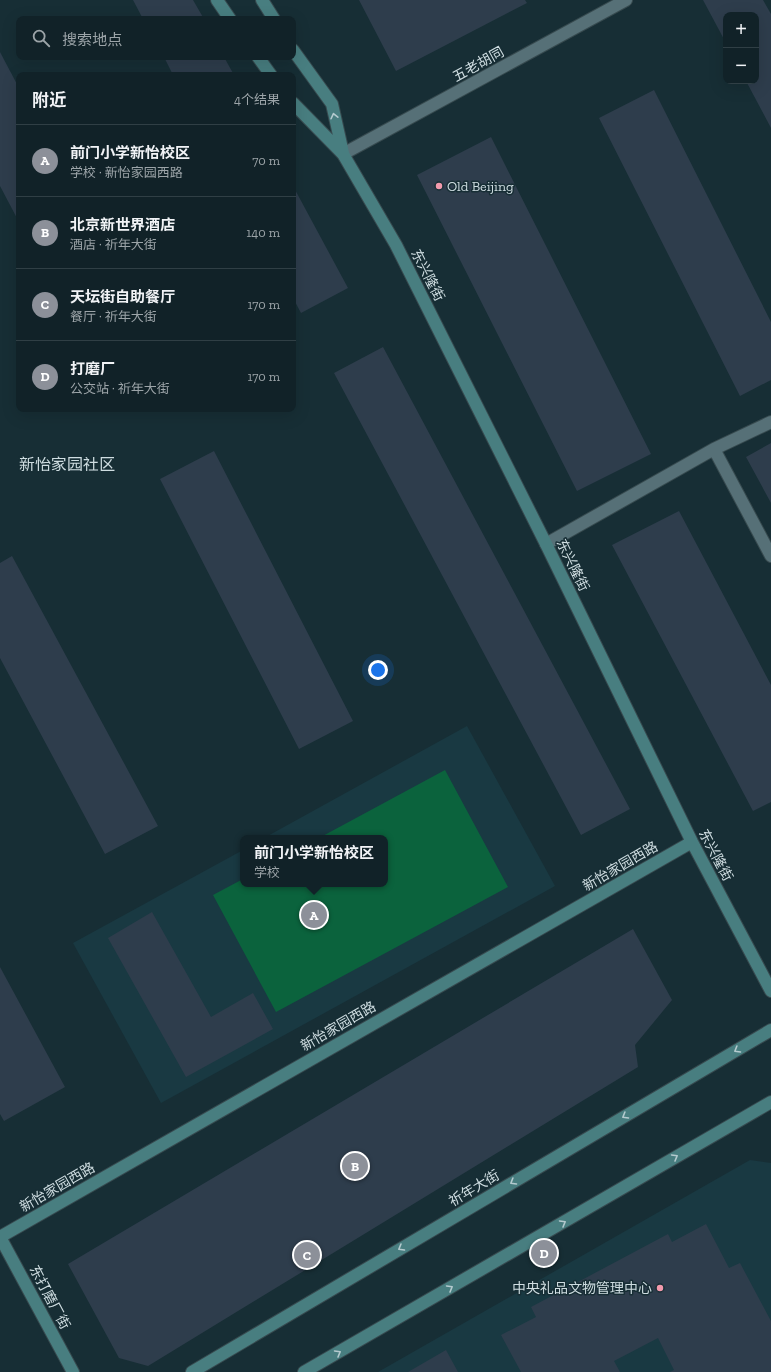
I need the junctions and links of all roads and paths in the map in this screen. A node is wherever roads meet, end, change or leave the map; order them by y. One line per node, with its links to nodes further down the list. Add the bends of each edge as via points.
1 (217, 0): 4 (street)
2 (262, 0): 5 (street)
3 (626, 0): 10 (street, 五老胡同)
4 (228, 16)
5 (272, 16)
6 (296, 54): 10 (street, 东兴隆街, one-way to 6, via 332,104)
7 (260, 60): 8 (street)
8 (269, 72)
9 (296, 106): 10 (street, 东兴隆街)
10 (344, 154): 13 (street, 东兴隆街, via 396,245)
11 (771, 422): 12 (street)
12 (714, 450): 13 (street); 14 (street)
13 (546, 544): 15 (street, 东兴隆街)
14 (771, 556)
15 (692, 842): 16 (street, 东兴隆街); 19 (street, 新怡家园西路)
16 (771, 991)
17 (771, 1030): 21 (street, 祈年大街, one-way to 21)
18 (771, 1102): 22 (street, one-way to 18)
19 (0, 1237): 20 (street, 东打磨厂街)
20 (73, 1372)
21 (192, 1372)
22 (304, 1372)

